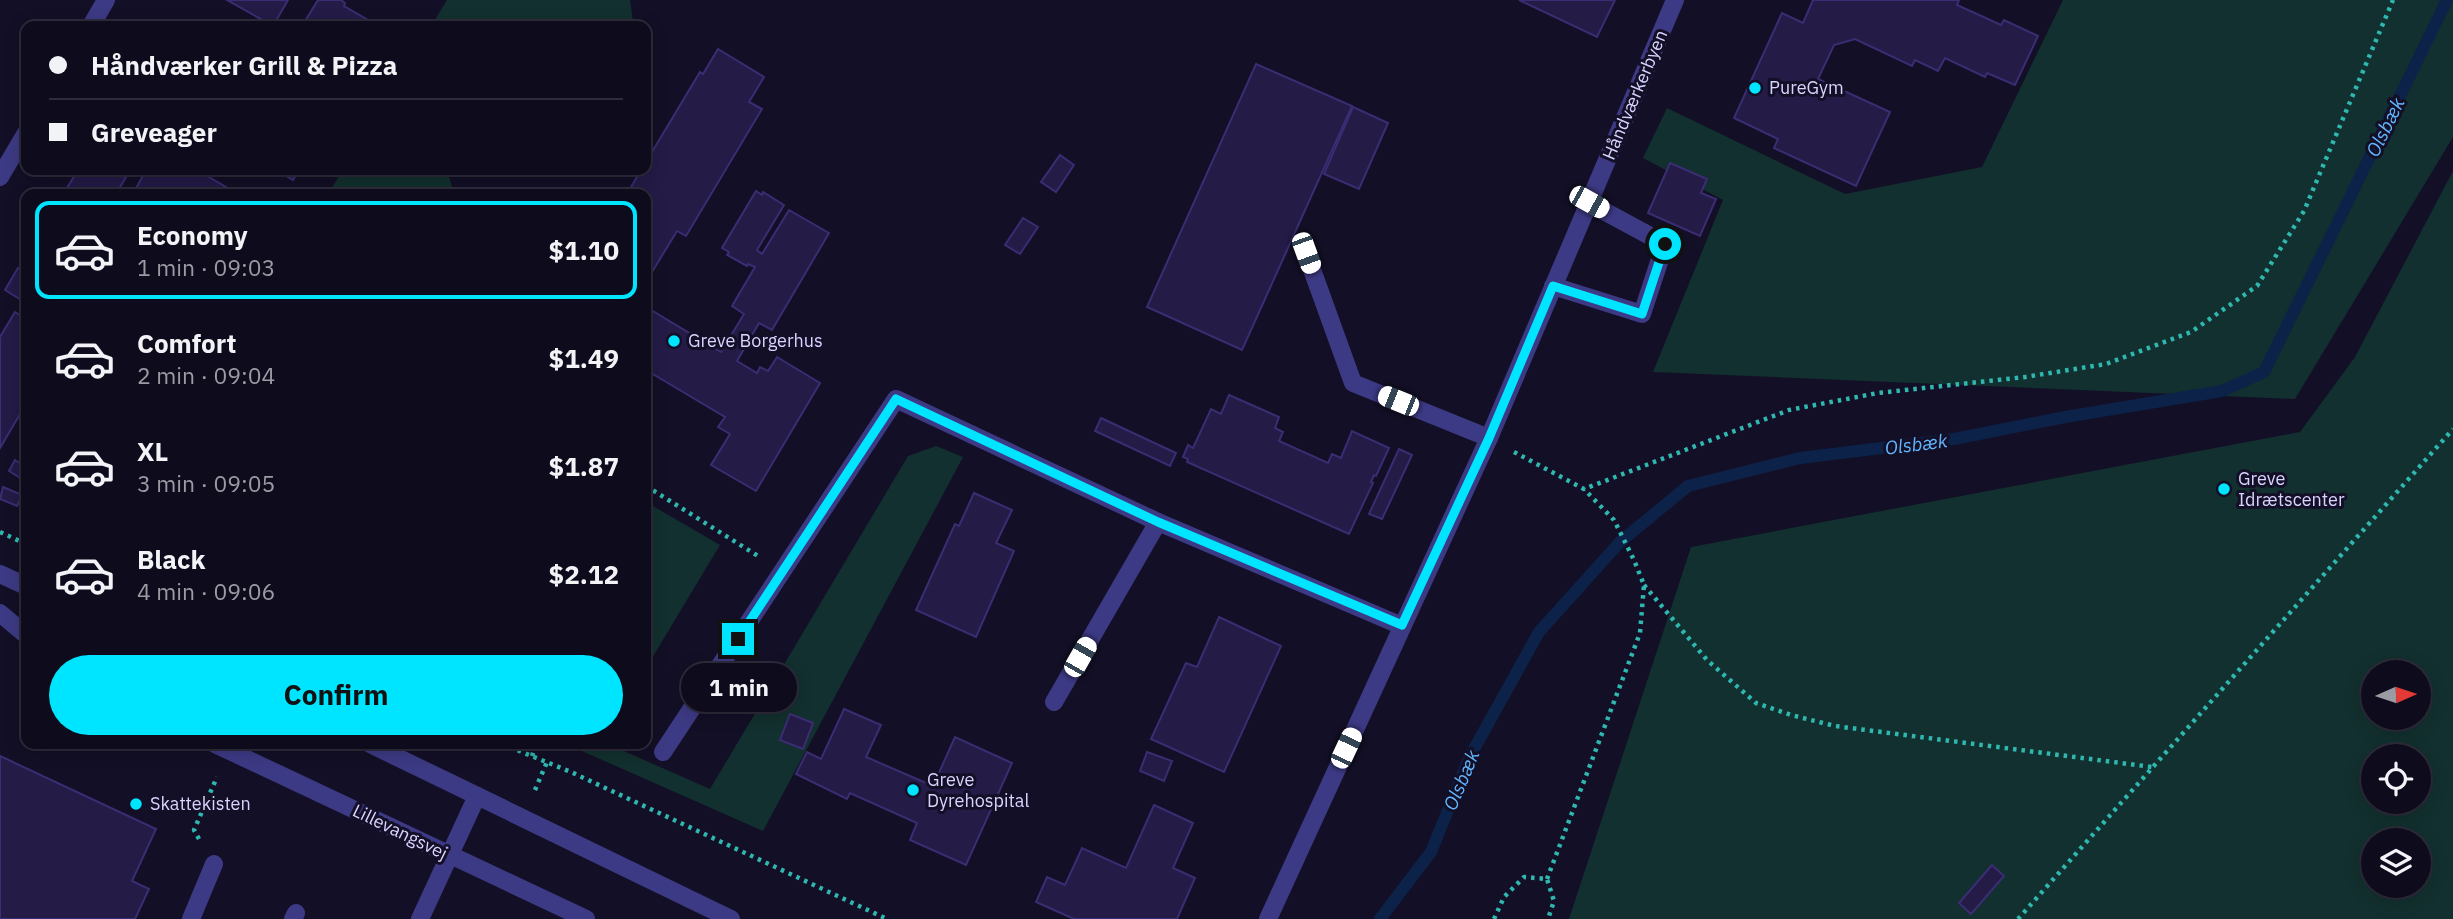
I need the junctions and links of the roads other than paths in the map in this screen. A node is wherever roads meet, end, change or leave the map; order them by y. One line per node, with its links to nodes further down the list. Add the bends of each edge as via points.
1 (106, 0): 3 (street)
2 (1675, 0): 6 (street, Håndværkerbyen)
3 (93, 21)
4 (21, 141): 5 (street)
5 (0, 177)
6 (1589, 202): 8 (street, Håndværkerbyen); 8 (street, via 1665,244 1642,314)
7 (1306, 253): 9 (street, via 1353,383)
8 (1553, 286): 9 (street, Håndværkerbyen)
9 (1489, 438): 14 (street, Håndværkerbyen)
10 (1158, 522): 14 (street); 16 (street); 19 (street, via 896,399)
11 (0, 574): 12 (street)
12 (21, 584)
13 (0, 613): 15 (street)
14 (1402, 625): 27 (street, Håndværkerbyen)
15 (21, 631)
16 (1054, 702)
17 (226, 749): 21 (street, Lillevangsvej)
18 (380, 749): 20 (street)
19 (663, 752)
20 (477, 796): 21 (street); 26 (street)
21 (450, 856): 24 (street); 25 (street, Lillevangsvej)
22 (214, 864): 23 (street)
23 (191, 919)
24 (420, 919)
25 (586, 919)
26 (731, 919)
27 (1268, 919)

